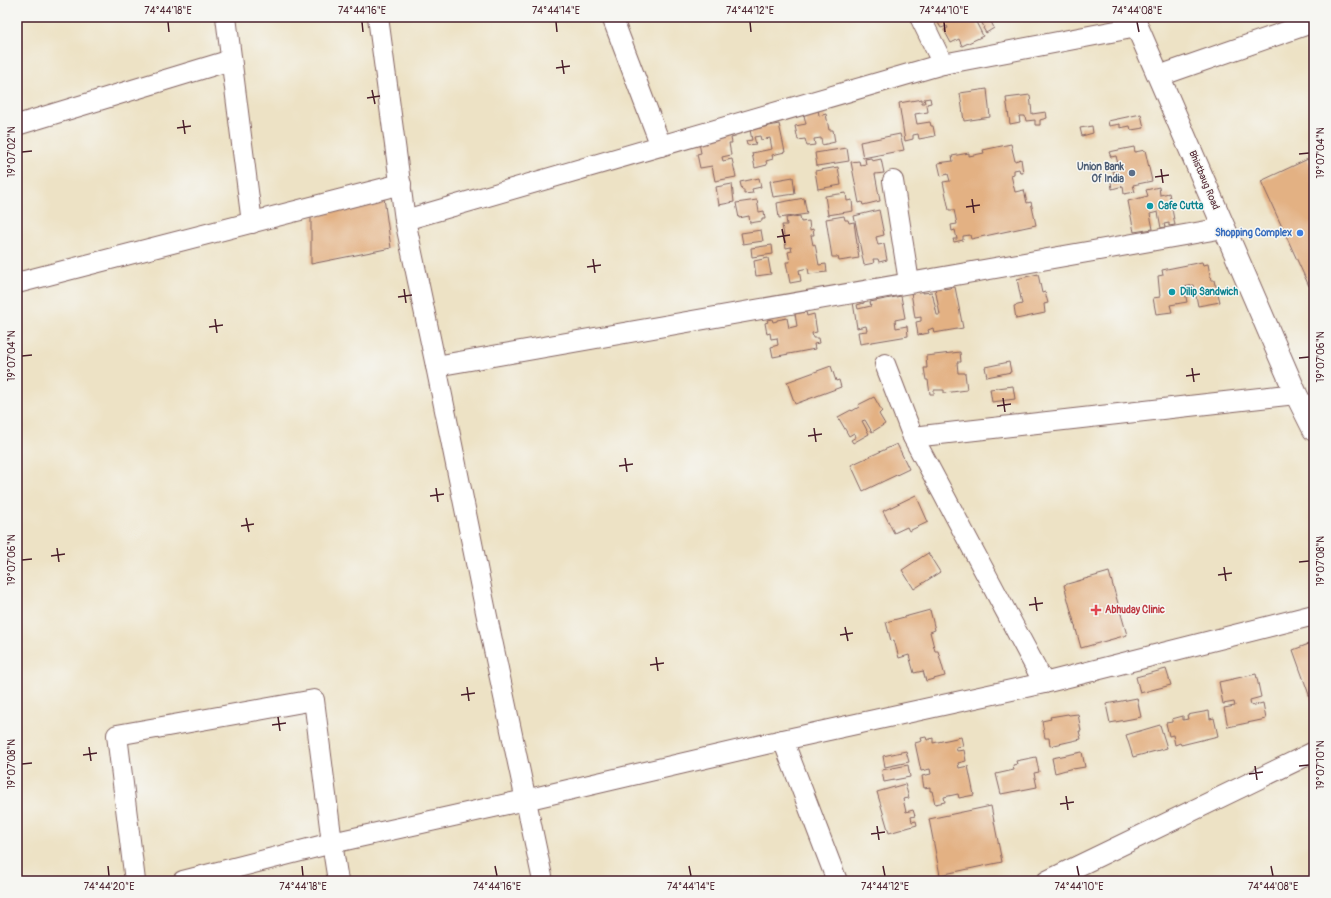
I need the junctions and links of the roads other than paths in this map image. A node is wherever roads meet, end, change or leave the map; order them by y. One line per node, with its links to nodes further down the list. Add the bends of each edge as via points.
1 (226, 17): 7 (street)
2 (378, 17): 13 (street)
3 (612, 17): 11 (street)
4 (920, 17): 8 (street)
5 (1135, 22): 8 (street); 9 (street, Bhistbaug Road)
6 (1314, 22): 9 (street)
7 (231, 60): 10 (street); 15 (street)
8 (943, 64): 11 (street)
9 (1159, 76): 16 (street, Bhistbaug Road)
10 (17, 125)
11 (661, 146): 14 (street)
12 (893, 181): 17 (street)
13 (401, 184): 14 (street); 15 (street)
14 (405, 220): 20 (street)
15 (252, 223): 18 (street)
16 (1224, 228): 17 (street); 21 (street, Bhistbaug Road)
17 (909, 282): 20 (street)
18 (17, 283)
19 (885, 364): 23 (street)
20 (436, 366): 28 (street)
21 (1296, 394): 22 (street, Bhistbaug Road); 23 (street)
22 (1314, 430)
23 (913, 437): 25 (street)
24 (1314, 615): 25 (street)
25 (1044, 683): 26 (street)
26 (783, 740): 28 (street); 34 (street)
27 (1314, 752): 35 (street)
28 (525, 800): 29 (street); 33 (street)
29 (332, 844): 30 (street, via 314,700 117,735); 31 (street); 32 (street)
30 (135, 881)
31 (183, 881)
32 (338, 881)
33 (544, 881)
34 (837, 881)
35 (1048, 881)

